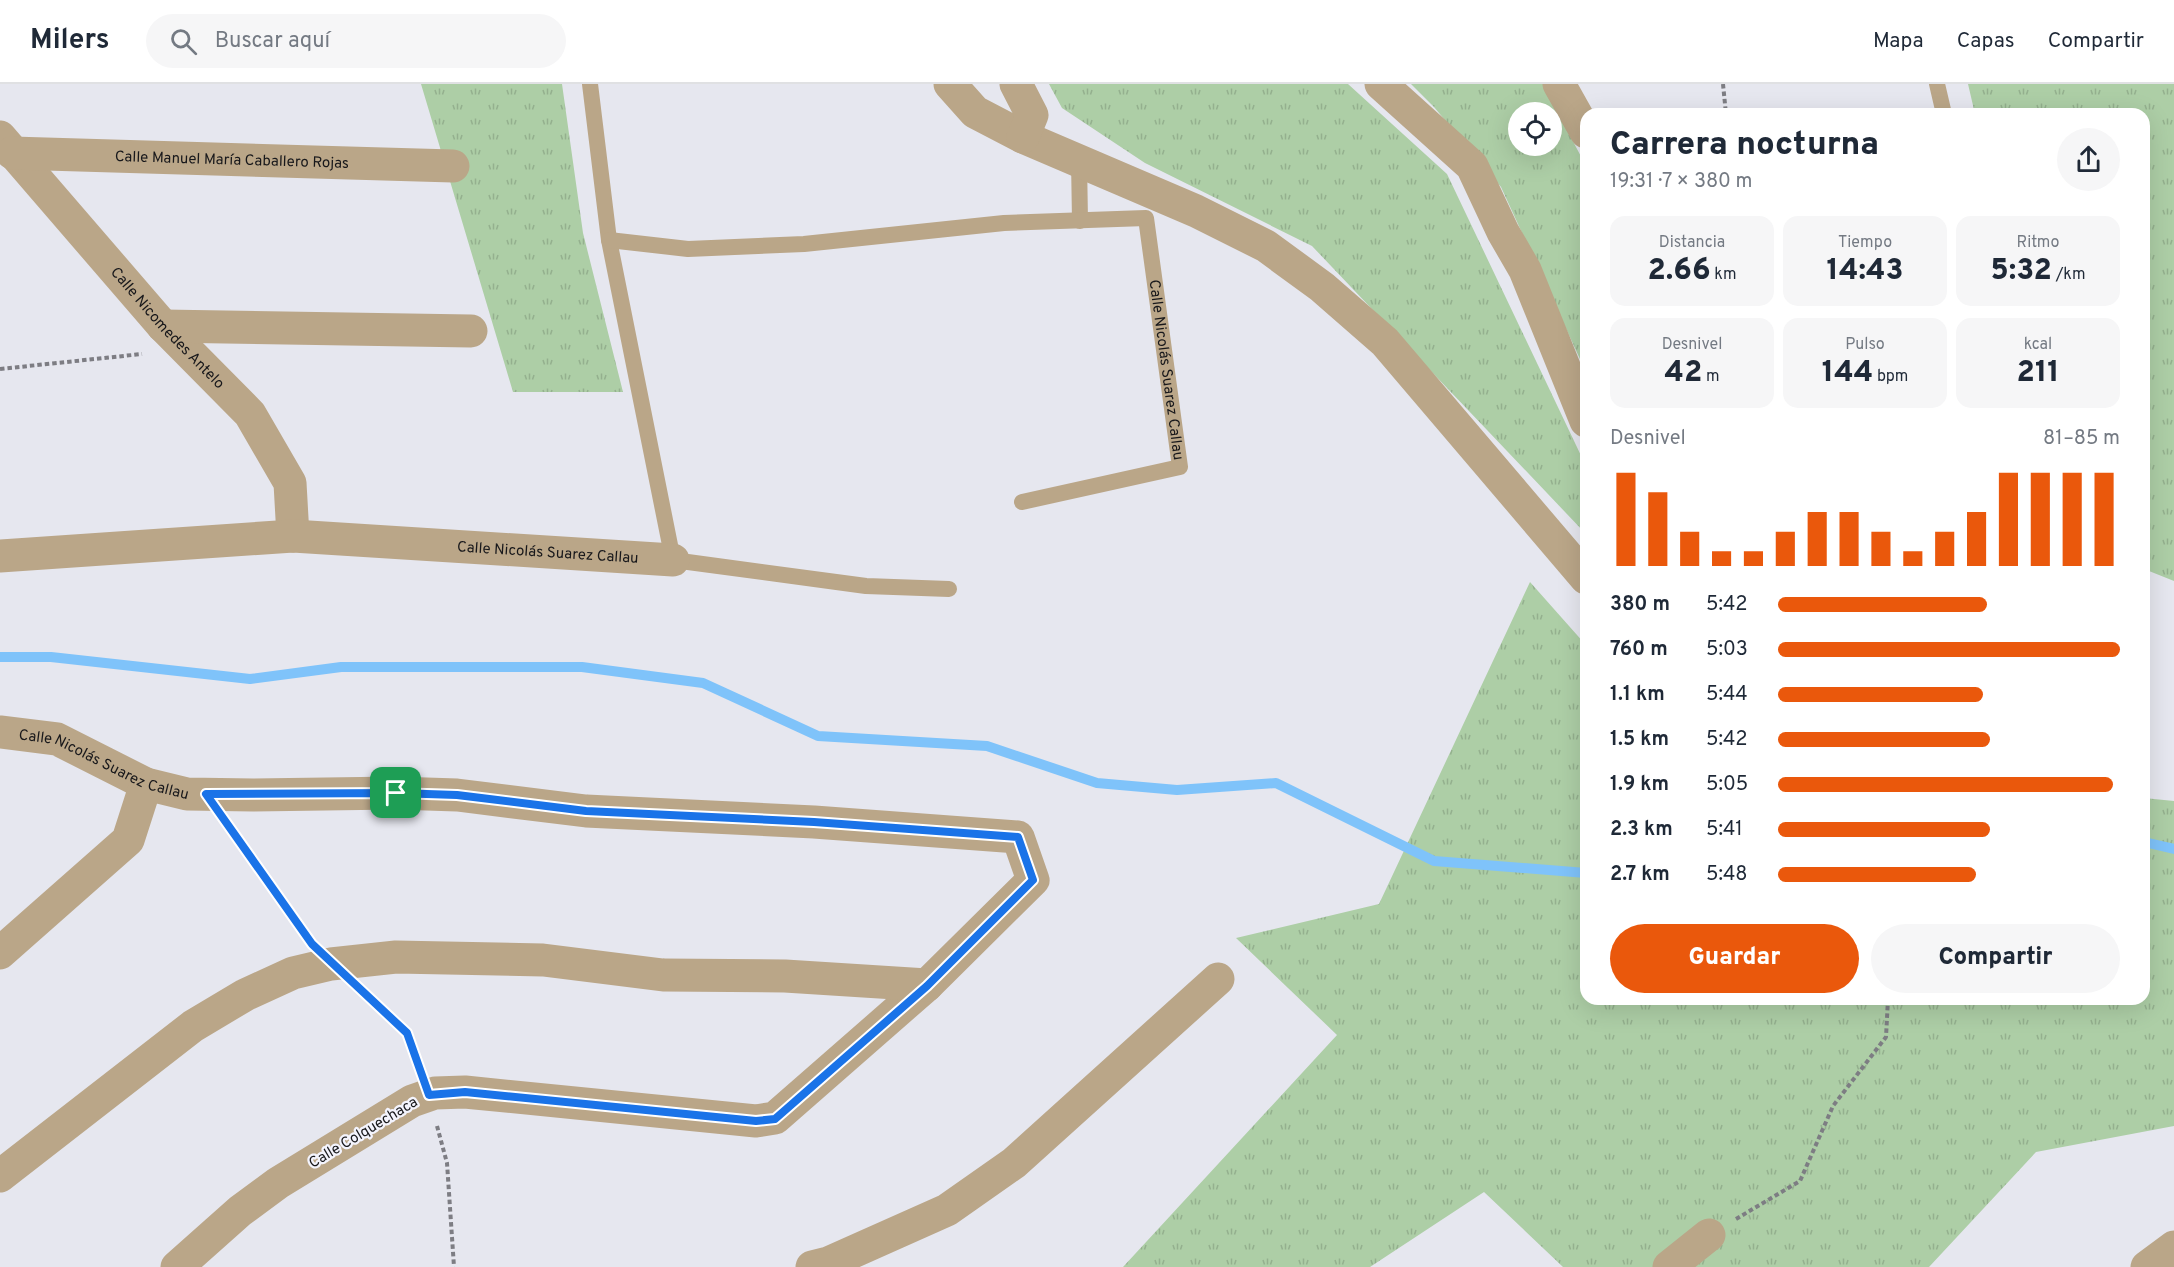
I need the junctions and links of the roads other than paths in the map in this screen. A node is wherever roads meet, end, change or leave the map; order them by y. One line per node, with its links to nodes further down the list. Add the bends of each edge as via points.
1 (590, 84): 14 (lane)
2 (950, 84): 9 (street, via 975,112)
3 (1016, 84): 9 (street, via 1032,115)
4 (1381, 84): 17 (street, via 1472,166 1525,270)
5 (1559, 84): 8 (street)
6 (1937, 84): 7 (lane)
7 (1943, 108)
8 (1580, 121)
9 (1023, 137): 11 (street)
10 (6, 145): 12 (street, Calle Manuel María Caballero Rojas); 15 (street, Calle Nicomedes Antelo)
11 (1079, 160): 13 (lane); 22 (street, via 1266,246 1322,287 1385,342)
12 (453, 166)
13 (1080, 221): 14 (lane, via 1004,224 804,244 688,249); 18 (lane, Calle Nicolás Suarez Callau, via 1146,218 1180,467)
14 (609, 240): 21 (lane)
15 (163, 326): 16 (street); 19 (street, Calle Nicomedes Antelo, via 250,414 290,483)
16 (471, 331)
17 (1580, 406)
18 (1022, 502)
19 (293, 536): 20 (street, Calle Nicolás Suarez Callau); 21 (street, Calle Nicolás Suarez Callau)
20 (0, 556)
21 (673, 560): 23 (lane, Calle Nicolás Suarez Callau, via 866,586)
22 (1580, 571)
23 (950, 589)
24 (0, 732): 25 (street, Calle Nicolás Suarez Callau, via 57,740)
25 (146, 784): 26 (street, via 128,840); 28 (street, Calle Nicolás Suarez Callau, via 187,794 457,795 586,811 1018,837 1033,880)
26 (0, 953)
27 (1218, 979): 33 (street, via 1014,1163 947,1210)
28 (927, 986): 29 (street, via 785,976 663,975 543,960 396,957 331,964 293,973 245,995 193,1026); 32 (street, Calle Colquechaca, via 775,1119 756,1121 465,1092 429,1095 412,1101 278,1183)
29 (0, 1176)
30 (1709, 1235): 34 (street)
31 (2174, 1246): 35 (street)
32 (177, 1267)
33 (812, 1267)
34 (1669, 1267)
35 (2147, 1267)

